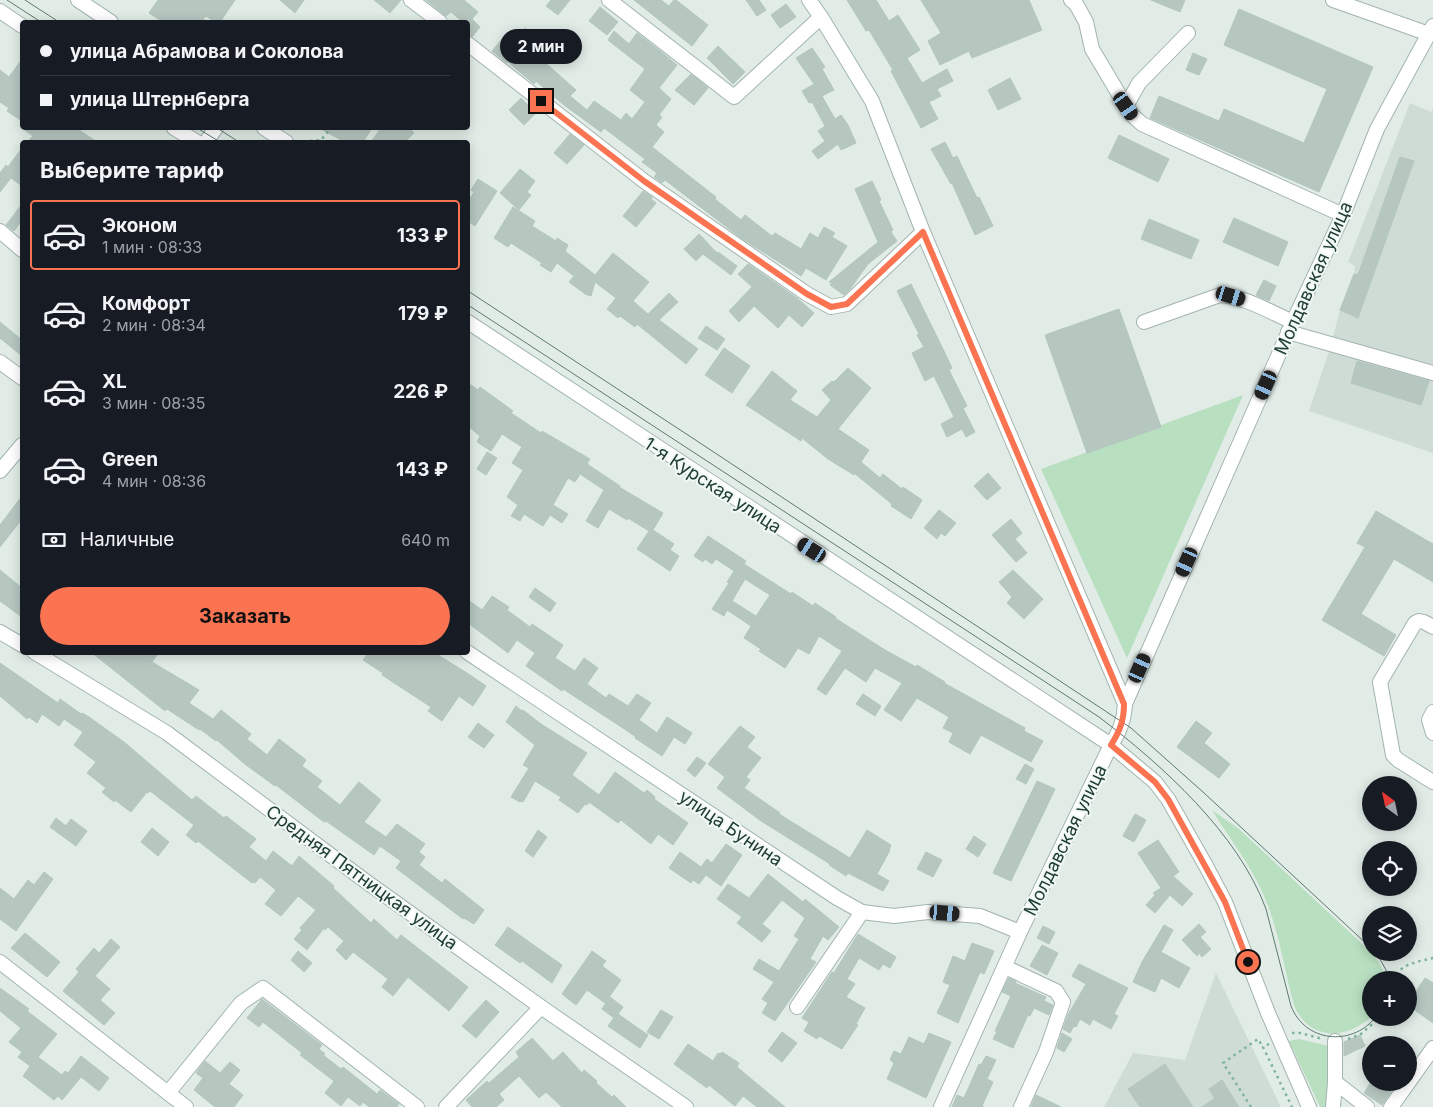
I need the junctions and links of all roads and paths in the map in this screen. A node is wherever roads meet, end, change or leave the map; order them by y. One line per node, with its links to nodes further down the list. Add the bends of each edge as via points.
1 (78, 0): 9 (street)
2 (411, 0): 10 (street)
3 (609, 0): 8 (street, via 734,97)
4 (809, 0): 8 (street)
5 (1071, 0): 15 (street, via 1086,22 1092,49)
6 (1334, 0): 12 (street)
7 (0, 11): 11 (street)
8 (822, 17): 24 (street, via 872,101)
9 (107, 20)
10 (437, 20)
11 (20, 25)
12 (1431, 30): 22 (street, Молдавская улица, via 1377,129)
13 (1188, 33): 15 (street, via 1139,83)
14 (470, 46): 24 (street, via 644,181 807,294 831,307 847,304)
15 (1126, 106): 22 (street, via 1142,124)
16 (177, 130): 19 (street)
17 (267, 130): 20 (street)
18 (329, 130): 21 (path)
19 (194, 140)
20 (283, 140)
21 (321, 140)
22 (1343, 216): 28 (street, Молдавская улица)
23 (0, 232): 25 (street)
24 (923, 232): 39 (street)
25 (20, 248)
26 (1144, 322): 28 (street, via 1220,295 1242,299)
27 (470, 323): 42 (street, 1-я Курская улица)
28 (1291, 327): 30 (street); 39 (street, Молдавская улица)
29 (0, 362): 31 (street)
30 (1433, 373)
31 (20, 377)
32 (20, 447): 33 (street)
33 (0, 472)
34 (1433, 627): 43 (street, via 1424,622 1415,623 1380,682 1393,755)
35 (0, 632): 36 (street)
36 (20, 644)
37 (470, 654): 44 (street, улица Бунина)
38 (39, 655): 50 (street, Средняя Пятницкая улица, via 167,733)
39 (1124, 704): 42 (street, Молдавская улица, via 1124,719)
40 (1433, 712): 41 (street, via 1429,720)
41 (1433, 733)
42 (1111, 745): 45 (street, Молдавская улица); 53 (street, 1-я Курская улица, via 1155,782 1168,799 1225,902)
43 (1433, 782)
44 (862, 912): 45 (street, улица Бунина, via 894,916 928,912 980,916); 51 (street)
45 (1020, 932): 48 (street, Молдавская улица)
46 (1433, 958): 49 (path, via 1405,965)
47 (0, 962): 58 (street)
48 (1005, 967): 63 (street, Молдавская улица); 64 (street, via 1056,991 1063,1002 1046,1052)
49 (1399, 971)
50 (541, 1007): 61 (street); 62 (street, Средняя Пятницкая улица)
51 (797, 1007)
52 (1370, 1026): 54 (path, via 1361,1034)
53 (1279, 1038): 54 (path, via 1300,1033); 55 (path); 67 (street, 1-я Курская улица)
54 (1335, 1041): 57 (street)
55 (1263, 1047): 65 (path, via 1258,1039 1223,1063); 66 (path)
56 (1433, 1048): 70 (street)
57 (1335, 1082): 68 (street); 69 (street)
58 (168, 1093): 59 (street); 60 (street, via 241,1003 263,988)
59 (186, 1107)
60 (417, 1107)
61 (446, 1107)
62 (686, 1107)
63 (941, 1107)
64 (1021, 1107)
65 (1251, 1107)
66 (1292, 1107)
67 (1310, 1107)
68 (1333, 1107)
69 (1367, 1107)
70 (1392, 1107)

